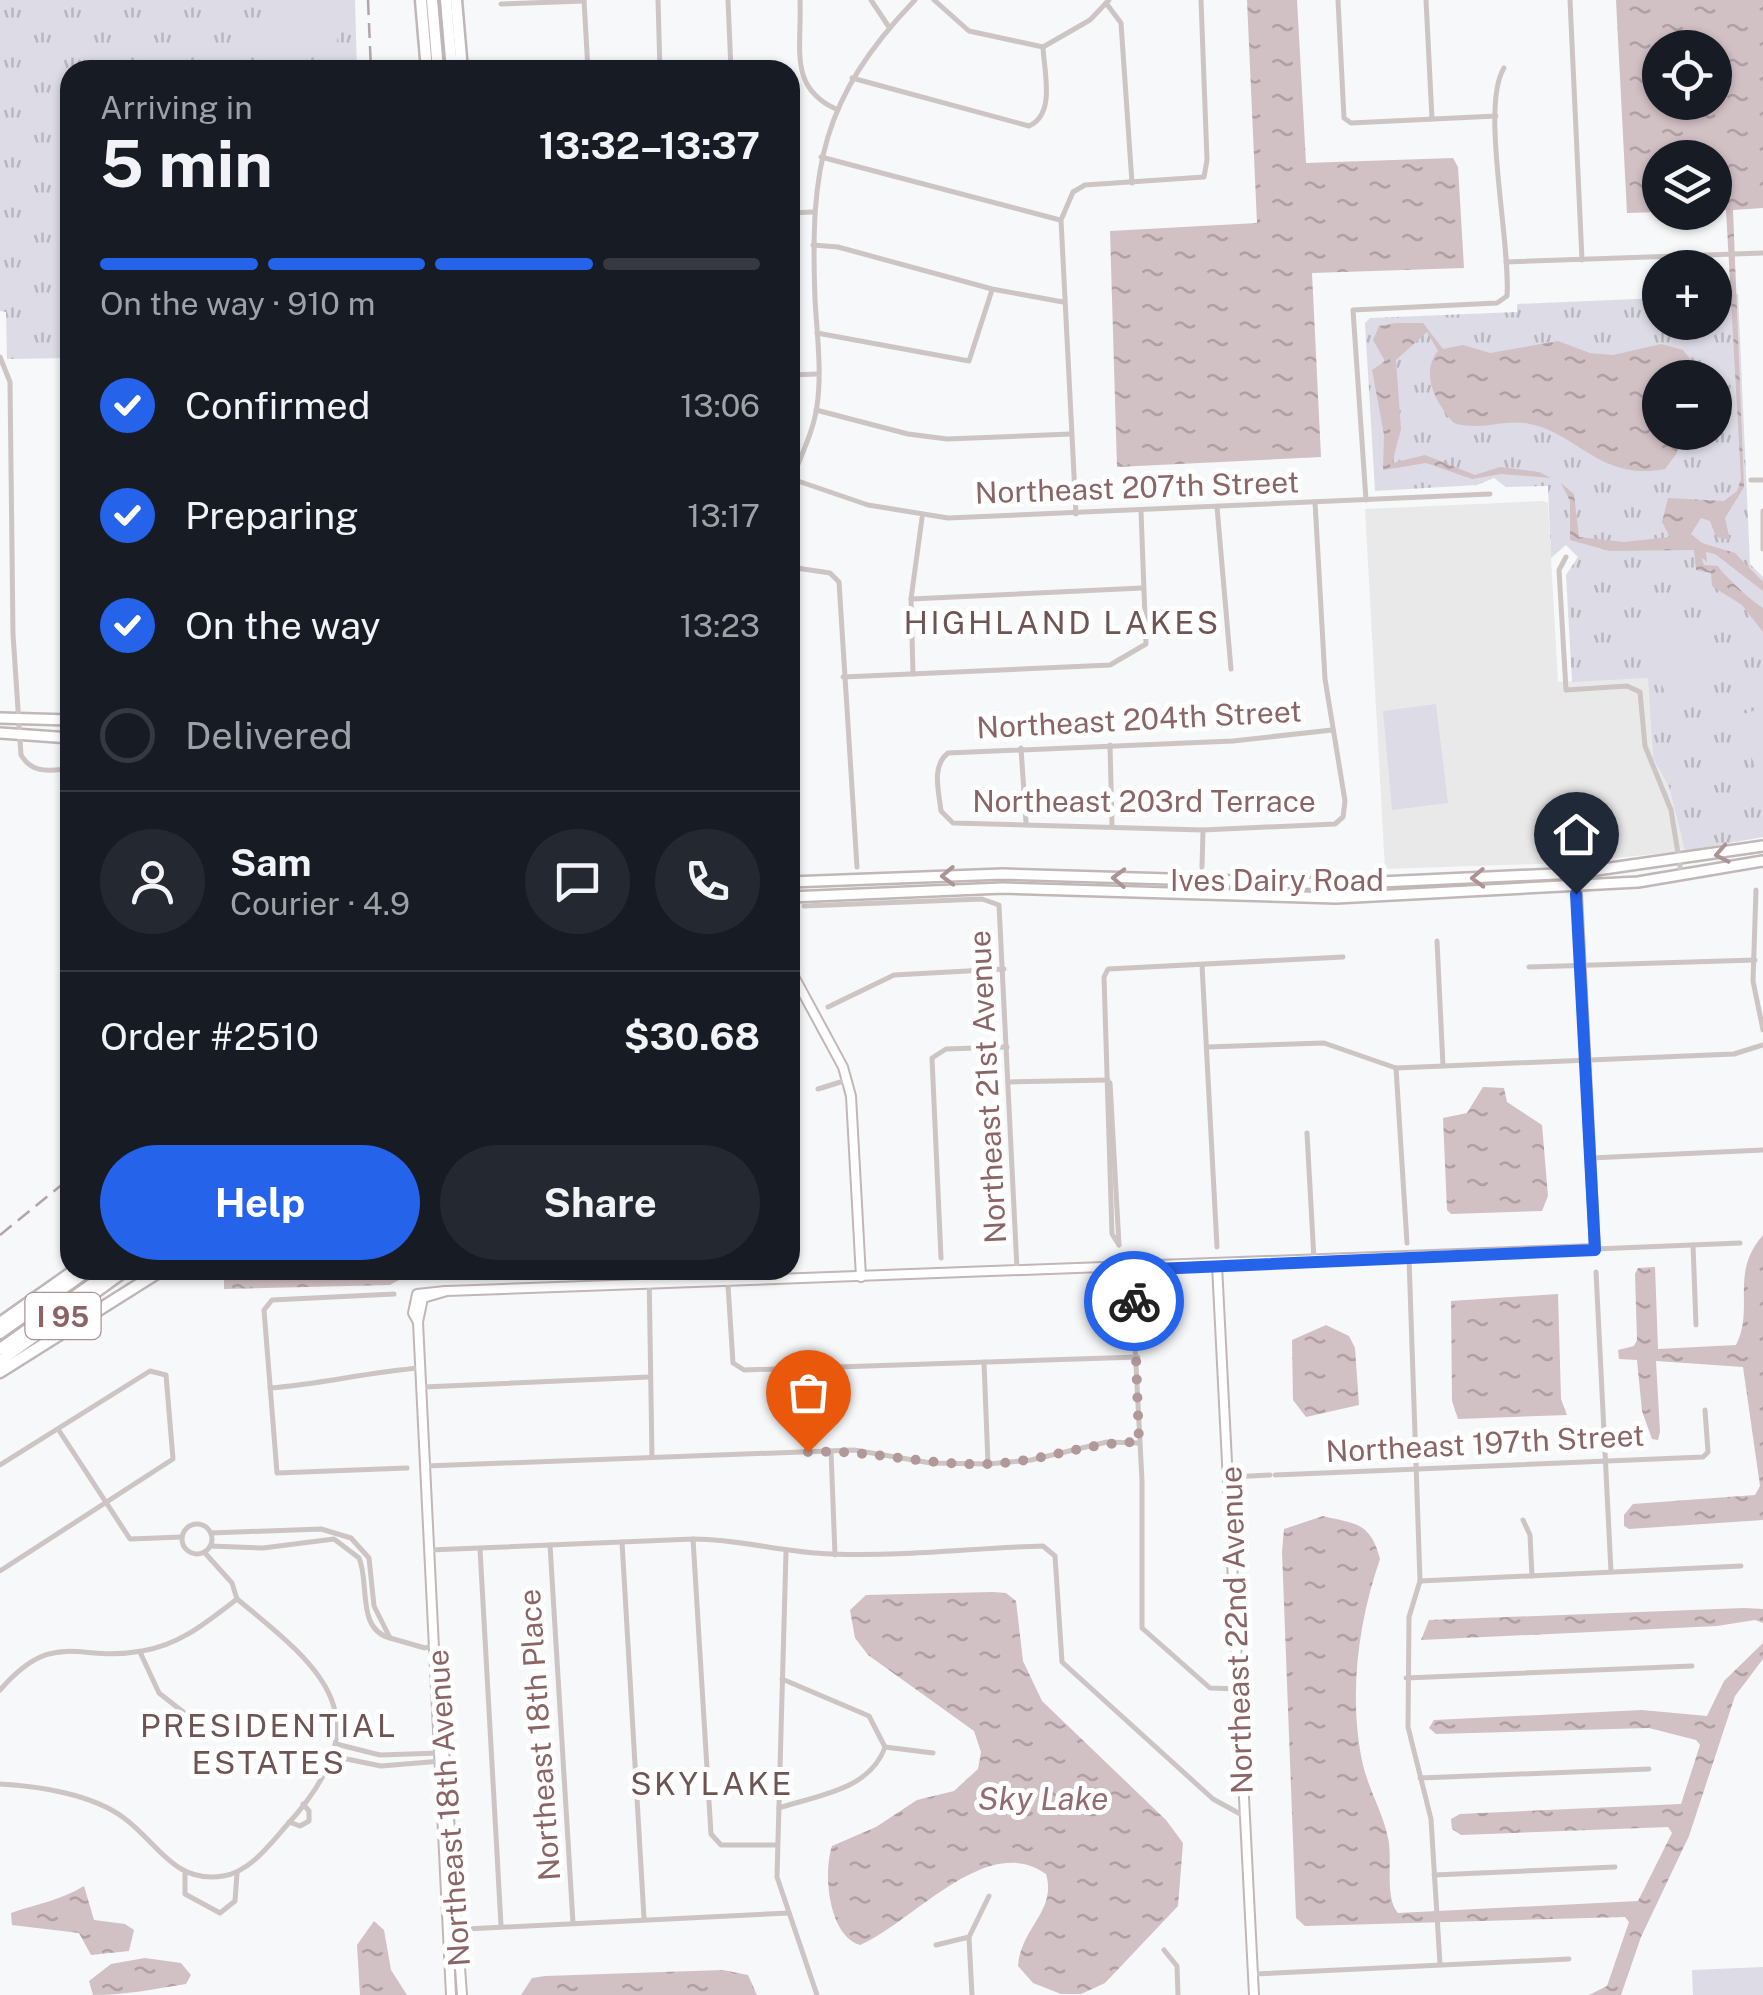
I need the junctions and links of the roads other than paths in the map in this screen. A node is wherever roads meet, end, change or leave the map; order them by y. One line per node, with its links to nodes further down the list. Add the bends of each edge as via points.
1 (421, 0): 20 (highway)
2 (432, 0): 21 (highway)
3 (446, 0): 22 (highway)
4 (456, 0): 23 (highway)
5 (658, 0): 25 (street)
6 (728, 0): 26 (street)
7 (800, 0): 29 (street, via 804,83 813,98)
8 (872, 0): 18 (street)
9 (914, 0): 18 (street)
10 (934, 0): 19 (street, via 969,31)
11 (1201, 0): 33 (street, via 1204,177)
12 (1338, 0): 31 (street, via 1342,110 1350,122)
13 (1426, 0): 31 (street)
14 (1570, 0): 39 (street)
15 (584, 1): 17 (street); 24 (street)
16 (1107, 2): 19 (street); 33 (street, via 1122,23)
17 (501, 4)
18 (889, 27): 28 (street)
19 (1043, 47): 28 (street, via 1046,109 1039,121 1021,126)
20 (426, 60)
21 (437, 60)
22 (451, 60)
23 (461, 60)
24 (587, 60)
25 (660, 60)
26 (731, 60)
27 (1504, 68): 30 (street, via 1496,80)
28 (852, 78): 29 (street)
29 (836, 110): 32 (street)
30 (1496, 116): 31 (street); 40 (street)
31 (1432, 118)
32 (821, 157): 35 (street); 36 (street)
33 (1132, 184): 36 (street, via 1084,184 1072,192)
34 (800, 212): 35 (street)
35 (812, 212): 37 (street)
36 (1060, 220): 42 (street)
37 (813, 245): 41 (street); 43 (street)
38 (1763, 253): 39 (street)
39 (1582, 260): 40 (street)
40 (1506, 262): 54 (street, via 1504,301 1354,310)
41 (992, 289): 42 (street); 43 (street, via 969,362)
42 (1064, 302): 48 (street)
43 (817, 333): 45 (street)
44 (0, 358): 63 (street, via 10,382)
45 (818, 374): 46 (street); 47 (street)
46 (800, 375)
47 (816, 410): 48 (street, via 947,439); 49 (street)
48 (1072, 434): 59 (street)
49 (800, 456)
50 (1752, 480): 51 (street)
51 (1763, 480)
52 (800, 485): 60 (street, Northeast 207th Street)
53 (1490, 494): 54 (street, Northeast 207th Street)
54 (1366, 500): 55 (street, Northeast 207th Street)
55 (1315, 502): 56 (street, Northeast 207th Street); 74 (street)
56 (1217, 508): 57 (street, Northeast 207th Street); 68 (street)
57 (1140, 511): 59 (street, Northeast 207th Street); 66 (street)
58 (1762, 511): 61 (street)
59 (1076, 514): 60 (street, Northeast 207th Street)
60 (922, 516): 67 (street)
61 (1761, 549)
62 (0, 554): 63 (street)
63 (12, 554): 72 (street)
64 (1566, 557): 86 (street, via 1559,570 1566,690 1627,686 1640,692 1645,746 1671,810)
65 (800, 568): 70 (street, via 837,576)
66 (1142, 588): 67 (street); 69 (street, via 1146,644 1110,665)
67 (910, 599): 69 (street)
68 (1231, 668)
69 (913, 674): 70 (street)
70 (843, 677): 89 (street)
71 (0, 718): 72 (main road)
72 (18, 718): 73 (main road); 76 (street)
73 (60, 720)
74 (1332, 730): 78 (street, Northeast 204th Street); 84 (street, Northeast 203rd Terrace, via 1345,801 1336,824)
75 (0, 734): 76 (main road)
76 (19, 734): 77 (main road); 80 (street, via 27,765)
77 (60, 737)
78 (1110, 745): 79 (street, Northeast 204th Street); 83 (street)
79 (1022, 748): 81 (street); 82 (street, Northeast 204th Street, via 940,759 941,811)
80 (60, 770)
81 (1026, 822): 82 (street, Northeast 203rd Terrace); 83 (street, Northeast 203rd Terrace)
82 (954, 823)
83 (1112, 825): 84 (street, Northeast 203rd Terrace)
84 (1204, 830): 88 (street)
85 (1763, 846): 86 (main road, Ives Dairy Road, one-way to 86)
86 (1680, 861): 90 (main road, Ives Dairy Road); 91 (street)
87 (1763, 861): 91 (main road, Ives Dairy Road)
88 (1202, 867)
89 (857, 868)
90 (1576, 873): 92 (main road, Ives Dairy Road, one-way to 92, via 1283,885 1002,874); 93 (street)
91 (1682, 875): 93 (main road, Ives Dairy Road)
92 (800, 882)
93 (1576, 887): 95 (main road, Ives Dairy Road, via 1283,899 1003,888); 101 (street)
94 (1756, 890): 99 (street)
95 (800, 897)
96 (804, 906): 103 (street, Northeast 21st Avenue, via 996,902)
97 (1437, 941): 111 (street)
98 (1343, 957): 100 (street)
99 (1755, 960): 101 (street); 106 (street, via 1754,1002)
100 (1202, 964): 109 (street); 114 (street, via 1108,969)
101 (1580, 965): 102 (street); 110 (street)
102 (1529, 967)
103 (1004, 969): 105 (street, via 894,975); 108 (street, Northeast 21st Avenue)
104 (800, 989): 113 (street)
105 (828, 1007)
106 (1763, 1030)
107 (1763, 1045): 110 (street, via 1734,1054)
108 (1007, 1046): 115 (street, Northeast 21st Avenue); 125 (street, via 946,1049 933,1056)
109 (1207, 1047): 112 (street, via 1324,1043); 123 (street)
110 (1585, 1060): 111 (street); 119 (street)
111 (1443, 1066): 112 (street)
112 (1396, 1068): 120 (street)
113 (847, 1080): 116 (street); 132 (street)
114 (1108, 1080): 114 (street, via 1112,1234 1118,1245 1112,1087); 115 (street)
115 (1009, 1082): 130 (street, Northeast 21st Avenue)
116 (818, 1089)
117 (1307, 1133): 127 (street)
118 (1763, 1150): 119 (street)
119 (1591, 1158): 124 (street)
120 (1407, 1243)
121 (1740, 1243): 122 (street)
122 (1693, 1245): 124 (street); 146 (street)
123 (1217, 1246)
124 (1595, 1250): 126 (street)
125 (941, 1258)
126 (1409, 1258): 127 (street); 167 (street)
127 (1314, 1260): 128 (street)
128 (1217, 1265): 129 (street); 168 (street, Northeast 22nd Avenue)
129 (1132, 1270): 130 (street); 149 (street)
130 (1017, 1272): 132 (street)
131 (1596, 1272): 162 (street)
132 (861, 1277): 133 (street)
133 (800, 1279)
134 (61, 1280): 145 (highway, I 95)
135 (75, 1280): 147 (highway)
136 (98, 1280): 148 (highway)
137 (112, 1280): 150 (highway, I 95)
138 (146, 1280): 153 (highway)
139 (576, 1280): 152 (street, Northeast 18th Avenue, via 423,1298)
140 (647, 1280): 154 (street)
141 (708, 1280): 143 (street)
142 (781, 1280): 143 (street)
143 (728, 1282): 151 (street, via 730,1348 738,1368)
144 (394, 1294): 156 (street, via 272,1300 264,1310)
145 (0, 1323)
146 (1696, 1325)
147 (0, 1333)
148 (0, 1349)
149 (1138, 1357): 151 (street); 159 (street)
150 (0, 1361)
151 (984, 1361): 163 (street)
152 (420, 1368): 155 (street, Northeast 18th Avenue); 156 (street)
153 (0, 1372)
154 (649, 1377): 155 (street); 161 (street)
155 (423, 1386): 165 (street, Northeast 18th Avenue)
156 (270, 1388): 166 (street, via 276,1474)
157 (1705, 1410): 162 (street, Northeast 197th Street, via 1708,1452)
158 (58, 1429): 164 (street); 169 (street); 169 (street, via 150,1371 166,1375 173,1458)
159 (1139, 1442): 163 (street); 197 (street, via 1142,1628 1210,1688)
160 (831, 1451): 161 (street); 163 (street); 183 (street)
161 (652, 1458): 165 (street)
162 (1605, 1460): 167 (street, Northeast 197th Street); 186 (street)
163 (988, 1464)
164 (0, 1466)
165 (426, 1466): 180 (street, Northeast 18th Avenue)
166 (407, 1468)
167 (1415, 1469): 168 (street, Northeast 197th Street); 188 (street)
168 (1230, 1477): 197 (street, Northeast 22nd Avenue)
169 (106, 1505): 173 (street, via 130,1540); 185 (street)
170 (1523, 1520): 187 (street)
171 (211, 1533): 172 (street); 173 (street, via 195,1524); 177 (street)
172 (257, 1533): 179 (street); 191 (street, via 337,1530 363,1547 374,1574 374,1606)
173 (182, 1537): 181 (street, via 188,1550)
174 (693, 1538): 175 (street); 182 (street, via 736,1539); 216 (street, via 715,1841)
175 (622, 1542): 176 (street); 223 (street)
176 (550, 1544): 178 (street); 224 (street, Northeast 18th Place)
177 (210, 1546): 179 (street); 181 (street)
178 (480, 1547): 180 (street); 225 (street)
179 (256, 1548): 191 (street, via 320,1538 350,1548 365,1572 370,1621)
180 (430, 1550): 190 (street, Northeast 18th Avenue)
181 (204, 1552): 189 (street, via 232,1583)
182 (786, 1552): 183 (street); 196 (street)
183 (835, 1555): 214 (street, via 1042,1546 1055,1556 1062,1662 1213,1799)
184 (1740, 1566): 186 (street)
185 (0, 1571)
186 (1611, 1572): 187 (street)
187 (1532, 1576): 188 (street)
188 (1420, 1581): 195 (street)
189 (236, 1599): 193 (street, via 197,1630); 200 (street, via 302,1652 321,1676 335,1707)
190 (434, 1622): 192 (street, Northeast 18th Avenue); 206 (street, Northeast 18th Avenue)
191 (390, 1638): 192 (street)
192 (434, 1645): 202 (street, Northeast 18th Avenue)
193 (140, 1652): 198 (street, via 42,1654); 199 (street, via 159,1693)
194 (1692, 1666): 195 (street)
195 (1406, 1678): 210 (street)
196 (782, 1679): 201 (street, via 869,1716); 213 (street)
197 (1239, 1688): 214 (street, Northeast 22nd Avenue)
198 (0, 1690)
199 (214, 1736)
200 (336, 1744): 204 (street); 205 (street)
201 (885, 1747): 203 (street); 213 (street, via 864,1780)
202 (436, 1751): 204 (street); 206 (street); 207 (street, Northeast 18th Avenue)
203 (933, 1753)
204 (372, 1754): 208 (street)
205 (332, 1756): 208 (street); 212 (street)
206 (447, 1757): 207 (street); 226 (street, Northeast 18th Avenue)
207 (437, 1764): 208 (street); 227 (street, Northeast 18th Avenue)
208 (371, 1765)
209 (1650, 1769): 210 (street)
210 (1420, 1778): 220 (street, via 1431,1819)
211 (0, 1784): 219 (street, via 54,1791 111,1811)
212 (303, 1804): 215 (street); 215 (street, via 309,1821)
213 (779, 1808): 216 (street)
214 (1244, 1816): 233 (street, Northeast 22nd Avenue)
215 (289, 1822): 218 (street)
216 (777, 1844): 222 (street, via 776,1877)
217 (1615, 1867): 220 (street)
218 (237, 1872): 219 (street, via 207,1878); 219 (street, via 235,1901 220,1913 185,1894)
219 (185, 1873)
220 (1434, 1875): 232 (street)
221 (990, 1896): 228 (street)
222 (790, 1913): 223 (street); 236 (street)
223 (644, 1918): 224 (street)
224 (574, 1923): 225 (street)
225 (502, 1925): 226 (street)
226 (458, 1929): 227 (street); 235 (street, Northeast 18th Avenue)
227 (447, 1930): 234 (street, Northeast 18th Avenue)
228 (969, 1938): 229 (street); 237 (street)
229 (936, 1945)
230 (1164, 1950): 238 (street, via 1177,1966)
231 (1569, 1958): 232 (street)
232 (1440, 1964): 233 (street)
233 (1254, 1974): 239 (street, Northeast 22nd Avenue)
234 (451, 1995)
235 (462, 1995)
236 (817, 1995)
237 (972, 1995)
238 (1178, 1995)
239 (1254, 1995)

